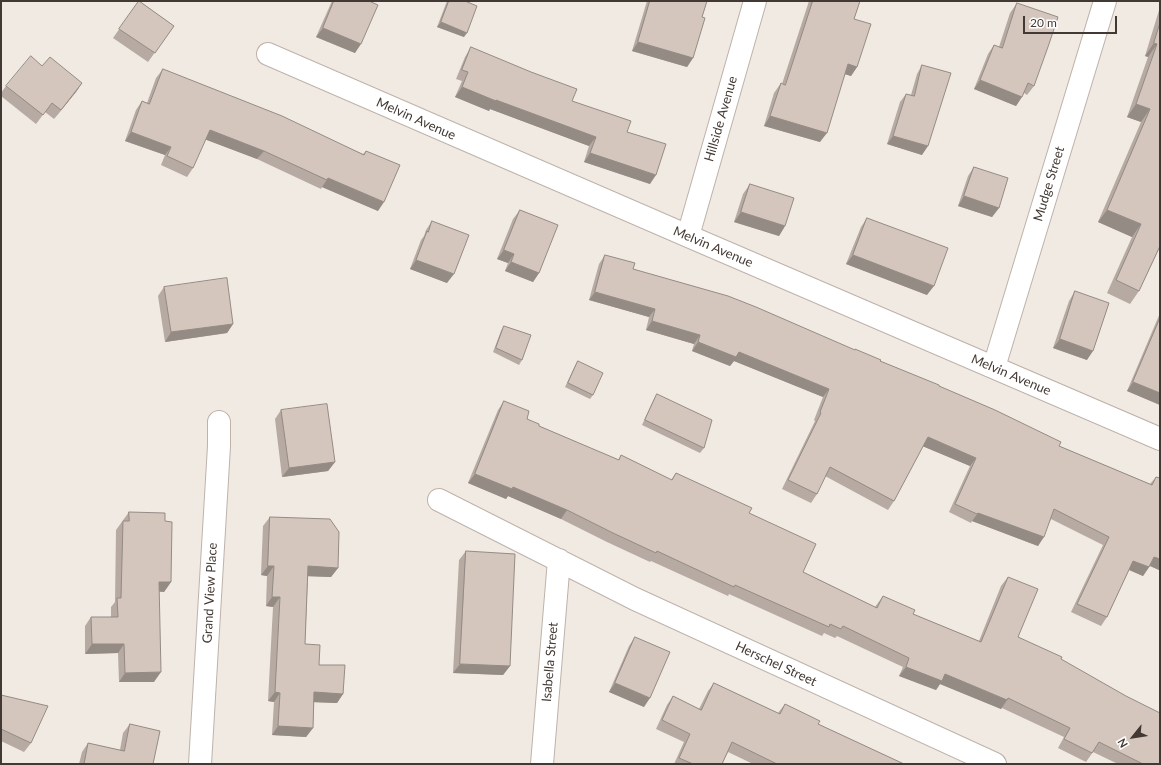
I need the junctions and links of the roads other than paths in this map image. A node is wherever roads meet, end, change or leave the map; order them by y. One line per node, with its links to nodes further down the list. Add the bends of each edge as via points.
1 (755, 1): 4 (street, Hillside Avenue)
2 (1105, 1): 5 (street, Mudge Street)
3 (268, 54): 4 (street, Melvin Avenue)
4 (688, 236): 5 (street, Melvin Avenue)
5 (994, 367): 7 (street, Melvin Avenue)
6 (219, 422): 10 (street, Grand View Place)
7 (1160, 439)
8 (439, 500): 9 (street, Herschel Street)
9 (559, 560): 11 (street, Isabella Street); 12 (street, Herschel Street, via 635,600)
10 (200, 764)
11 (542, 764)
12 (995, 764)

